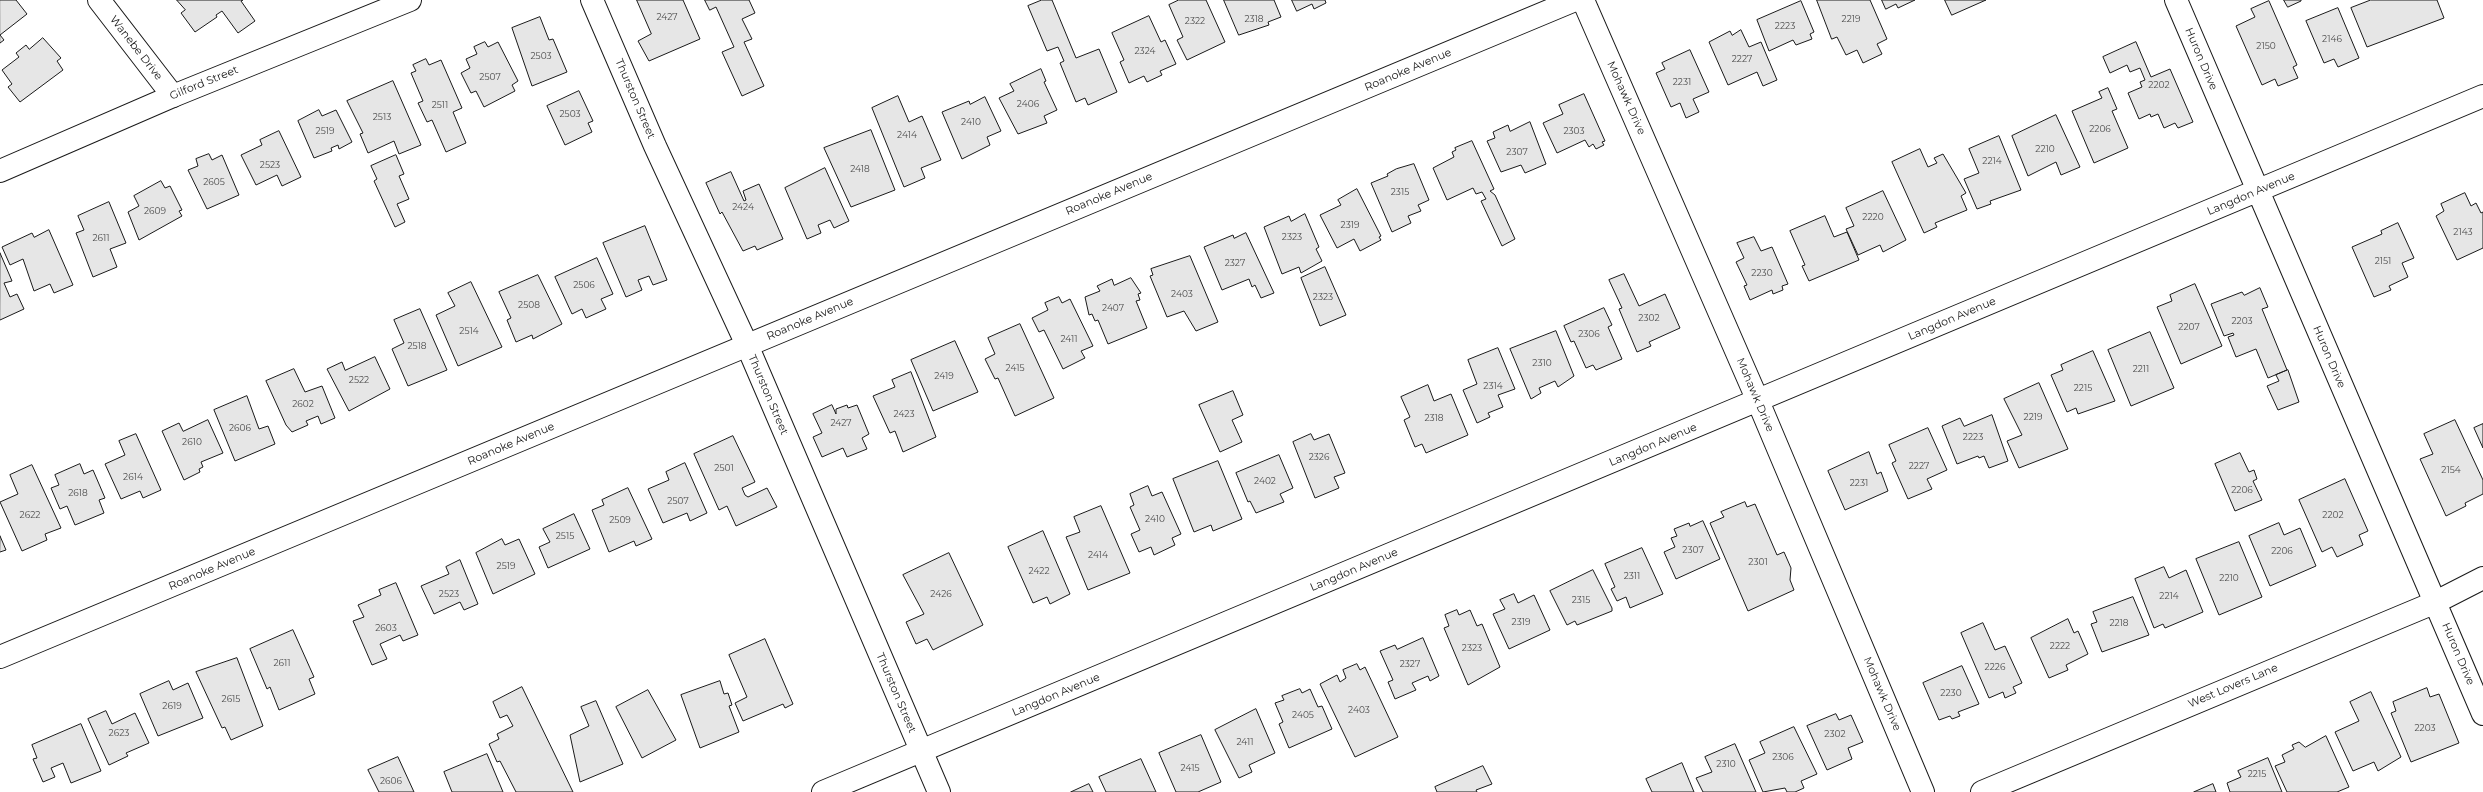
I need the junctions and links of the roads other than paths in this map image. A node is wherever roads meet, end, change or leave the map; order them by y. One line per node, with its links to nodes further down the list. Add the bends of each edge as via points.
1 (99, 0): 7 (street, Wanebe Drive)
2 (410, 0): 7 (street, Gilford Street)
3 (592, 0): 11 (street, Thurston Street, via 655,146)
4 (1575, 0): 11 (street, Roanoke Avenue)
5 (1584, 0): 12 (street, Mohawk Drive)
6 (2176, 0): 10 (street, Huron Drive)
7 (173, 96): 9 (street, Gilford Street)
8 (2483, 96): 10 (street, Langdon Avenue)
9 (0, 171)
10 (2258, 191): 12 (street, Langdon Avenue); 14 (street, Huron Drive)
11 (747, 346): 15 (street, Roanoke Avenue); 17 (street, Thurston Street)
12 (1758, 401): 17 (street, Langdon Avenue); 20 (street, Mohawk Drive)
13 (2483, 578): 14 (street, West Lovers Lane)
14 (2436, 602): 16 (street, Huron Drive); 21 (street, West Lovers Lane)
15 (0, 657)
16 (2483, 714)
17 (921, 752): 18 (street, Langdon Avenue); 19 (street, Thurston Street)
18 (823, 792)
19 (939, 792)
20 (1923, 792)
21 (1982, 792)

